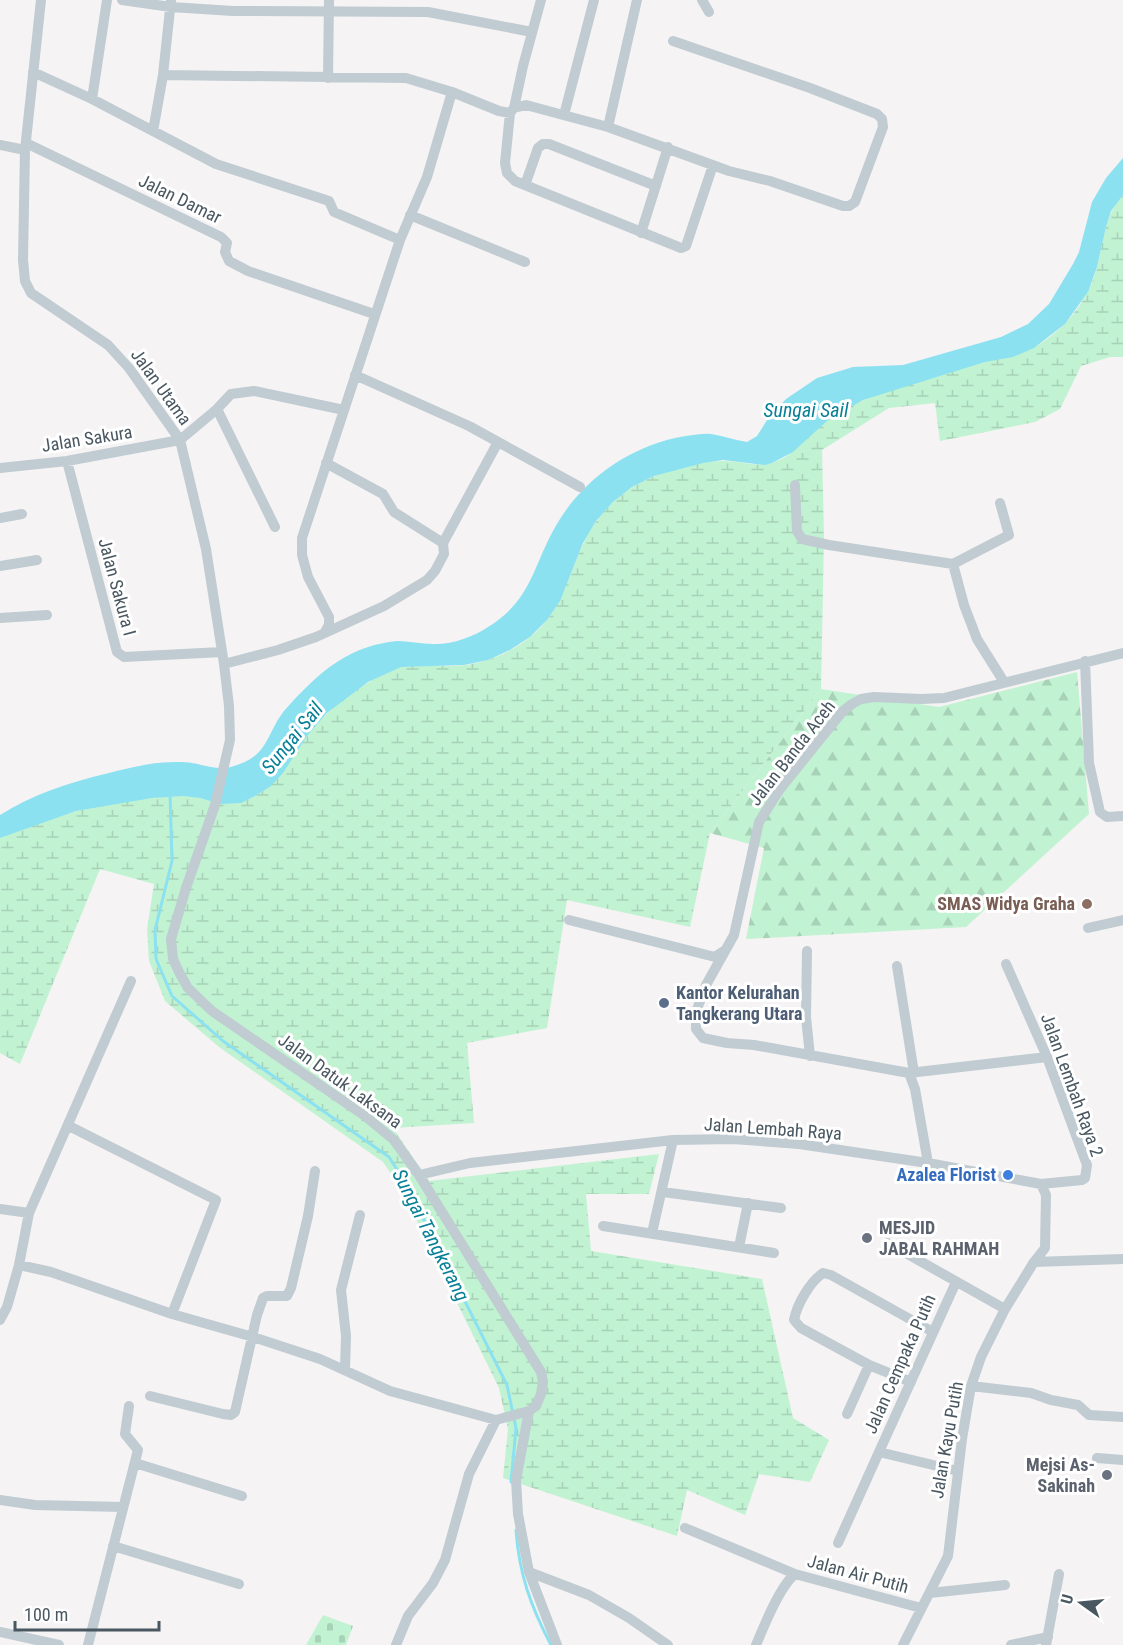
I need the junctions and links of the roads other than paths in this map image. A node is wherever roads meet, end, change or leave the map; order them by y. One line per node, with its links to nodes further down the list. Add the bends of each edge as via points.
1 (41, 0): 13 (street, Jalan Utama)
2 (107, 0): 17 (street)
3 (122, 0): 8 (street)
4 (541, 0): 11 (street)
5 (594, 0): 19 (street)
6 (637, 0): 20 (street)
7 (702, 0): 10 (street)
8 (171, 4): 9 (street, via 233,11); 14 (street)
9 (329, 5): 11 (street, via 428,12); 15 (street)
10 (709, 12)
11 (532, 32): 18 (street)
12 (673, 40): 25 (street, via 862,107 882,119 883,127 855,202 849,206)
13 (33, 72): 17 (street); 23 (street, Jalan Utama)
14 (163, 75): 15 (street); 21 (street)
15 (328, 78): 16 (street, via 406,78)
16 (452, 92): 18 (street, via 499,111); 28 (street, via 427,177)
17 (92, 99): 21 (street)
18 (512, 110): 19 (street, via 526,105); 26 (street, via 505,163 507,173)
19 (564, 115): 20 (street)
20 (608, 127): 24 (street)
21 (153, 131): 30 (street, via 216,164 329,201 334,212)
22 (0, 145): 23 (street, Jalan Damar)
23 (26, 147): 32 (street, Jalan Damar, via 221,237 227,243 229,261 238,266); 36 (street, Jalan Utama, via 23,260 31,294 108,345)
24 (668, 147): 25 (street); 27 (street)
25 (713, 165): 29 (street, via 686,246 674,246)
26 (525, 185): 27 (street, via 538,148 549,144); 29 (street)
27 (656, 186): 29 (street)
28 (410, 215): 30 (street); 31 (street)
29 (641, 233)
30 (400, 240): 32 (street)
31 (525, 262)
32 (374, 314): 33 (street)
33 (355, 375): 35 (street); 37 (street)
34 (217, 410): 35 (street, via 231,394 254,391); 36 (street); 46 (street)
35 (344, 410): 39 (street)
36 (180, 440): 38 (street, Jalan Sakura); 54 (street, Jalan Utama, via 206,549)
37 (498, 442): 42 (street); 47 (street)
38 (67, 460): 40 (street, Jalan Sakura); 54 (street, Jalan Sakura I, via 117,652 124,657)
39 (326, 463): 47 (street, via 383,494 394,512); 53 (street, via 302,538 308,577 329,617)
40 (0, 468)
41 (795, 485): 49 (street, via 797,531 802,538)
42 (580, 487)
43 (1000, 503): 49 (street, via 1009,536)
44 (22, 514): 45 (street)
45 (0, 518)
46 (274, 527)
47 (443, 543): 53 (street, via 444,554 427,580 384,606)
48 (37, 560): 50 (street)
49 (953, 564): 58 (street, via 977,639)
50 (0, 566)
51 (47, 615): 52 (street)
52 (0, 618)
53 (325, 632): 57 (street)
54 (222, 652): 57 (street, Jalan Utama)
55 (1123, 653): 56 (street, Jalan Banda Aceh)
56 (1085, 661): 58 (street, Jalan Banda Aceh); 60 (street, via 1089,763 1100,813 1107,817)
57 (224, 664): 59 (street, Jalan Utama, via 230,740)
58 (1004, 682): 64 (street, Jalan Banda Aceh, via 944,698 861,699 842,712 780,789 759,822 737,924)
59 (226, 762): 76 (street, Jalan Datuk Laksana, via 171,939 173,959 180,974 188,988 212,1011 394,1140)
60 (1123, 816)
61 (569, 920): 64 (street, via 715,957)
62 (1123, 920): 63 (street)
63 (1088, 928)
64 (726, 950): 69 (street, Jalan Banda Aceh, via 696,1012 696,1029 703,1038)
65 (807, 951): 69 (street)
66 (1006, 964): 70 (street, Jalan Lembah Raya 2)
67 (897, 966): 71 (street)
68 (131, 981): 72 (street)
69 (810, 1056): 71 (street, Jalan Banda Aceh)
70 (1047, 1057): 71 (street, Jalan Banda Aceh); 77 (street, Jalan Lembah Raya 2, via 1087,1165 1082,1180)
71 (911, 1073): 74 (street)
72 (69, 1126): 82 (street); 95 (street, via 216,1200)
73 (673, 1140): 74 (street, Jalan Lembah Raya, via 799,1143); 76 (street, Jalan Lembah Raya, via 470,1163); 78 (street)
74 (928, 1162): 77 (street, Jalan Lembah Raya)
75 (315, 1170): 98 (street, via 289,1294 263,1298)
76 (419, 1175): 105 (street, Jalan Datuk Laksana, via 541,1372 543,1382 536,1406)
77 (1041, 1184): 90 (street, via 1046,1195 1045,1248)
78 (663, 1192): 79 (street); 85 (street)
79 (748, 1203): 80 (street); 87 (street)
80 (781, 1208)
81 (0, 1209): 82 (street)
82 (28, 1213): 91 (street)
83 (360, 1215): 100 (street, via 341,1290)
84 (603, 1226): 85 (street)
85 (652, 1233): 87 (street)
86 (888, 1243): 92 (street)
87 (739, 1247): 88 (street)
88 (774, 1252)
89 (1123, 1259): 90 (street)
90 (1034, 1262): 94 (street, Jalan Kayu Putih)
91 (19, 1265): 93 (street); 95 (street, via 51,1272)
92 (956, 1282): 94 (street); 97 (street, Jalan Cempaka Putih)
93 (4, 1307): 96 (street)
94 (1005, 1309): 102 (street, Jalan Kayu Putih)
95 (172, 1314): 98 (street)
96 (0, 1320)
97 (933, 1332): 99 (street, via 823,1273 816,1278 794,1320 801,1328); 101 (street, Jalan Cempaka Putih)
98 (253, 1337): 100 (street); 103 (street, via 235,1412 231,1415)
99 (869, 1365): 101 (street); 106 (street)
100 (345, 1369): 108 (street, via 390,1391)
101 (911, 1382): 109 (street, Jalan Cempaka Putih)
102 (971, 1386): 107 (street, via 1031,1393 1078,1405 1089,1415); 113 (street, Jalan Kayu Putih)
103 (150, 1396)
104 (129, 1406): 112 (street, via 125,1434 138,1450)
105 (524, 1412): 108 (street); 120 (street, Jalan Datuk Laksana, via 516,1480)
106 (847, 1414)
107 (1123, 1417)
108 (498, 1420): 131 (street, via 469,1474 445,1560 408,1616)
109 (879, 1452): 113 (street, Jalan Cempaka Putih); 118 (street)
110 (1097, 1458): 111 (street)
111 (1123, 1460)
112 (135, 1463): 114 (street); 116 (street)
113 (958, 1471): 125 (street, Jalan Kayu Putih, via 948,1556)
114 (242, 1496)
115 (0, 1500): 116 (street, via 35,1505)
116 (123, 1507): 119 (street)
117 (685, 1528): 121 (street)
118 (838, 1543)
119 (113, 1546): 123 (street); 130 (street)
120 (529, 1572): 132 (street, Jalan Datuk Laksana); 133 (street, via 589,1595)
121 (795, 1574): 126 (street, Jalan Air Putih); 134 (street, Jalan Air Putih, via 767,1618)
122 (1059, 1574): 128 (street)
123 (239, 1584)
124 (1005, 1585): 125 (street)
125 (930, 1593): 126 (street, Jalan Kayu Putih)
126 (921, 1608): 135 (street, Jalan Kayu Putih)
127 (0, 1632): 129 (street)
128 (1047, 1641): 136 (street)
129 (58, 1645)
130 (88, 1645)
131 (396, 1645)
132 (557, 1645)
133 (668, 1645)
134 (756, 1645)
135 (903, 1645)
136 (1011, 1645)

